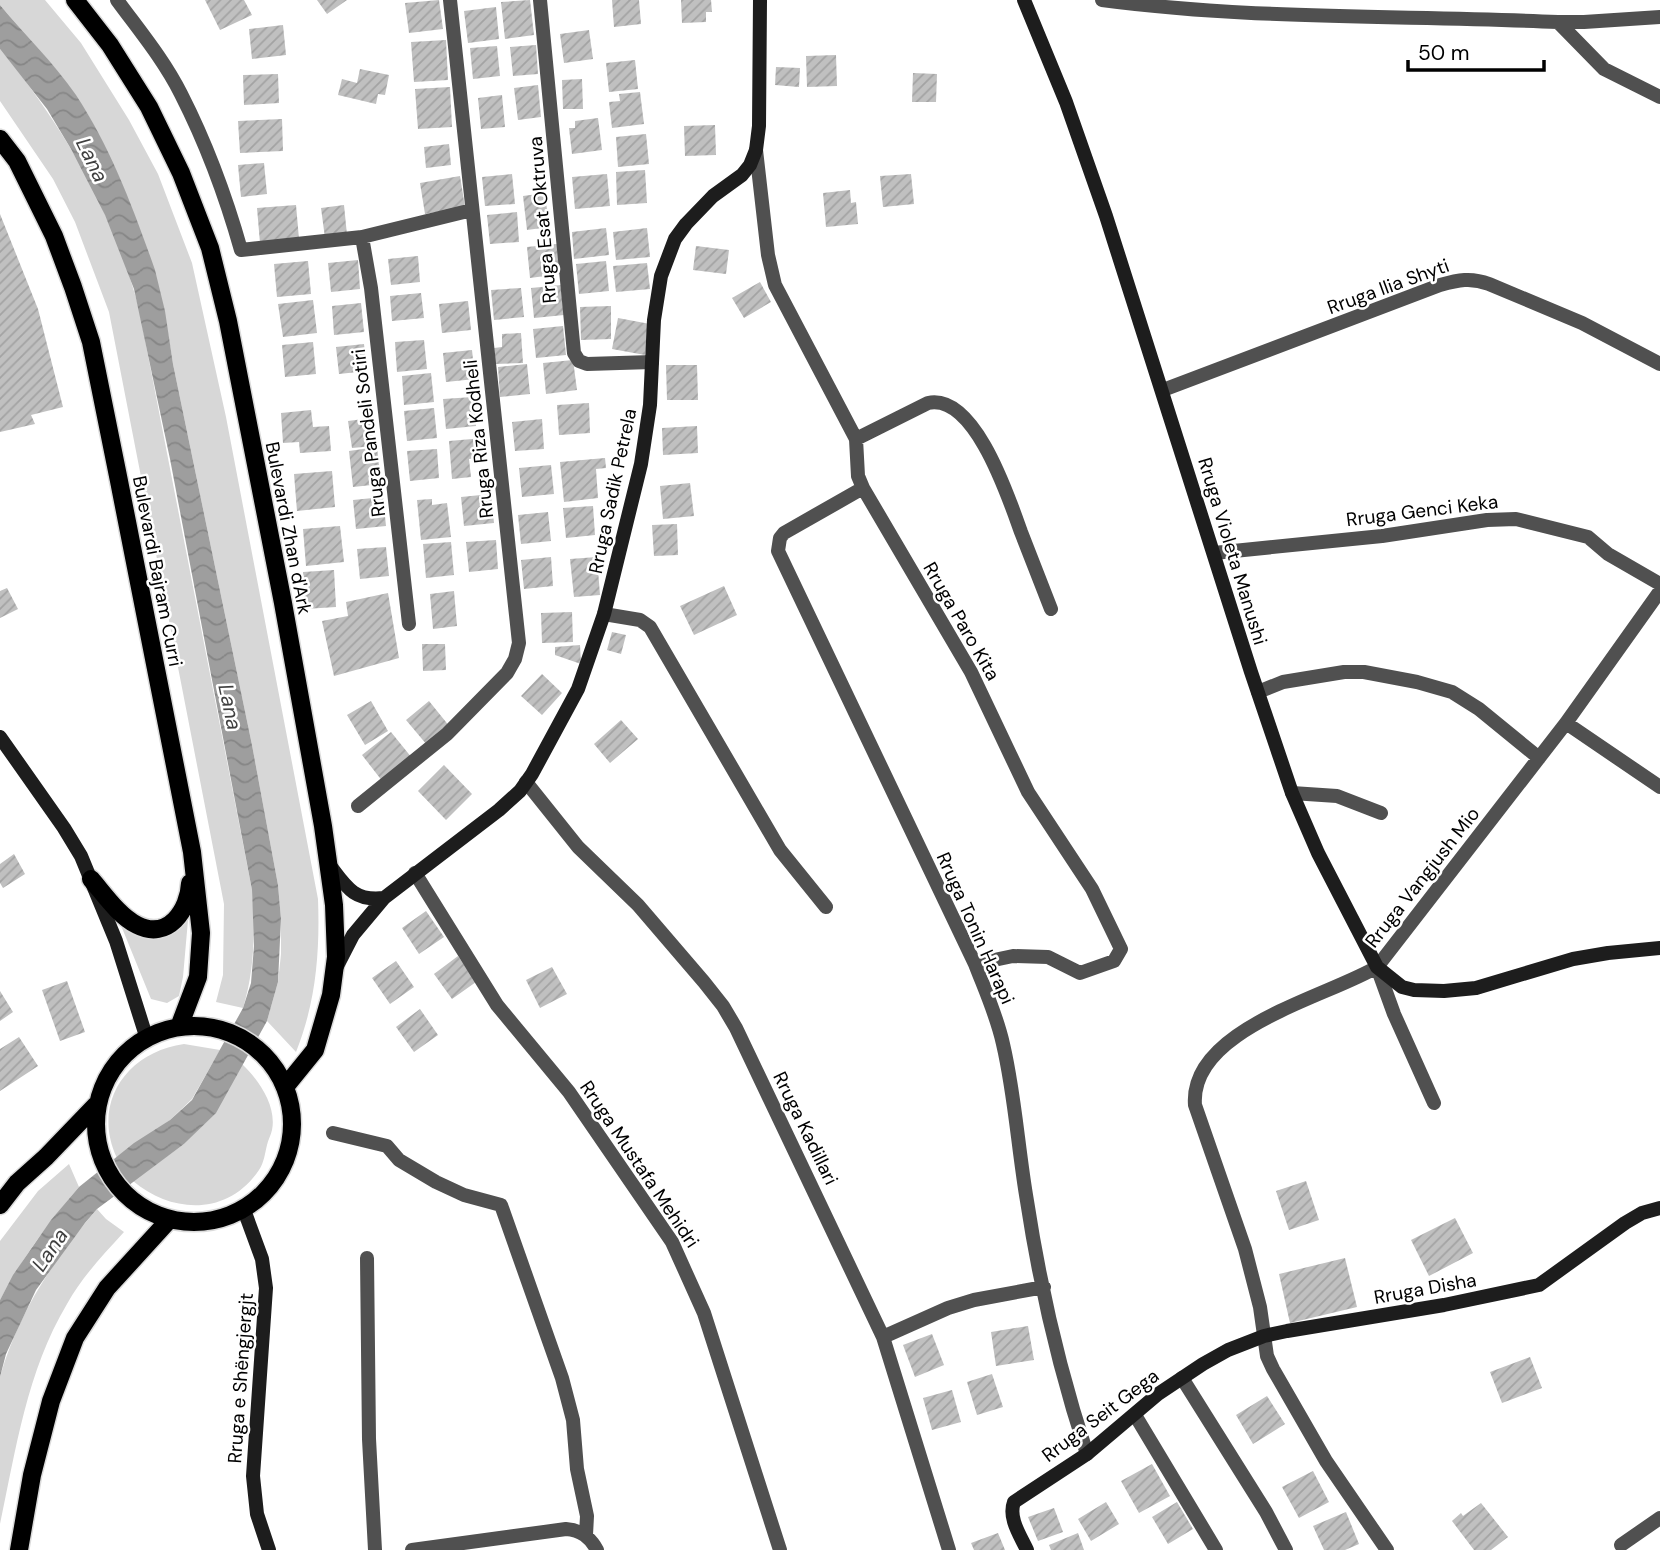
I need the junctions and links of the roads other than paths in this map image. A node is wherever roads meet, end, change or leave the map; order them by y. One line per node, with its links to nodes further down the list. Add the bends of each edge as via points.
1 (75, 0): 36 (main road, Bulevardi Zhan d'Ark, via 149,107 210,247 283,603)
2 (117, 0): 14 (street, via 180,92 204,144 241,250)
3 (450, 0): 13 (street, Rruga Riza Kodheli)
4 (540, 0): 15 (street, Rruga Esat Oktruva, via 574,354 587,364)
5 (760, 0): 12 (street, Rruga Sadik Petrela)
6 (1027, 0): 17 (street, Rruga Violeta Manushi)
7 (1102, 0): 9 (street, via 1293,14)
8 (1660, 17): 9 (street)
9 (1558, 22): 10 (street, via 1604,69)
10 (1660, 97)
11 (0, 139): 35 (main road, Bulevardi Bajram Curri, via 17,161 54,236 91,342)
12 (756, 150): 15 (street, Rruga Sadik Petrela, via 742,175 697,211 675,239 656,296); 18 (street, Rruga Paro Kita, via 775,285)
13 (472, 209): 14 (street); 33 (street, Rruga Riza Kodheli, via 519,643 507,673 447,734)
14 (362, 237): 25 (street, Rruga Pandeli Sotiri)
15 (652, 362): 24 (street, Rruga Sadik Petrela, via 641,464)
16 (1660, 364): 17 (street, Rruga Ilia Shyti, via 1582,323 1489,284 1463,279)
17 (1163, 390): 20 (street, Rruga Violeta Manushi)
18 (856, 439): 19 (street, Rruga Paro Kita); 23 (street, via 928,403 945,404 961,415 996,466)
19 (863, 488): 42 (street, Rruga Tonin Harapi, via 784,533 778,551); 42 (street, Rruga Paro Kita, via 971,672 1028,792 1092,889 1121,949 1114,961 1080,973 1048,957 1013,956)
20 (1214, 552): 21 (street, Rruga Genci Keka, via 1516,519 1588,537); 26 (street, Rruga Violeta Manushi)
21 (1660, 584)
22 (1660, 592): 27 (street, Rruga Vangjush Mio)
23 (1051, 609)
24 (604, 614): 30 (street, Rruga Sadik Petrela, via 578,689); 40 (street, via 640,620 650,627 780,850)
25 (409, 624)
26 (1258, 692): 29 (street, via 1283,682 1345,673 1417,682 1452,692); 32 (street, Rruga Violeta Manushi)
27 (1566, 723): 29 (street, Rruga Vangjush Mio); 31 (street)
28 (0, 737): 38 (street, via 73,842)
29 (1539, 758): 43 (street, Rruga Vangjush Mio)
30 (526, 782): 37 (street, Rruga Sadik Petrela, via 499,810); 59 (street, Rruga Kadillari, via 578,847 638,905 723,1006)
31 (1660, 787)
32 (1292, 793): 34 (street, via 1337,796); 43 (street, Rruga Violeta Manushi)
33 (358, 806)
34 (1381, 813)
35 (192, 852): 38 (main road, via 187,905 166,926 138,925); 45 (main road, Bulevardi Bajram Curri, via 201,955 198,977)
36 (328, 863): 39 (street, via 353,893 366,899); 44 (main road, Bulevardi Zhan d'Ark)
37 (415, 873): 39 (street, Rruga Sadik Petrela); 71 (street, Rruga Mustafa Mehidri, via 497,1005 569,1092 672,1242 704,1314)
38 (91, 879): 46 (street)
39 (384, 898): 44 (street, Rruga Sadik Petrela, via 353,935)
40 (826, 907)
41 (1660, 948): 43 (street, via 1573,959 1476,988 1444,991 1402,987)
42 (975, 964): 57 (street, Rruga Tonin Harapi, via 1004,1045)
43 (1377, 967): 48 (street, Rruga Violeta Manushi); 58 (street, Rruga Vangjush Mio, via 1264,1018 1221,1049 1197,1083 1195,1105 1245,1249)
44 (335, 970): 47 (main road, Bulevardi Zhan d'Ark, via 315,1050)
45 (179, 1027): 46 (main road); 47 (main road, via 206,1026 234,1034 269,1060)
46 (146, 1036): 49 (main road, via 119,1059)
47 (285, 1087): 54 (main road, via 292,1110 287,1157 271,1186)
48 (1434, 1103)
49 (96, 1105): 51 (main road, via 46,1157); 55 (main road, via 97,1144 111,1178 136,1205)
50 (332, 1133): 64 (street, via 387,1146 399,1160 436,1182 501,1205 573,1420)
51 (8, 1185): 52 (main road)
52 (0, 1205)
53 (1660, 1208): 58 (street, Rruga Disha, via 1625,1223 1532,1288)
54 (244, 1210): 55 (main road, via 194,1224); 67 (street, Rruga e Shëngjergjt, via 262,1259 266,1288 253,1476 257,1514)
55 (169, 1220): 66 (main road, via 107,1288 75,1338 51,1401)
56 (367, 1258): 68 (street)
57 (1044, 1287): 59 (street, via 961,1304); 62 (street, Rruga Tonin Harapi)
58 (1264, 1336): 60 (street, Rruga Disha, via 1228,1350); 76 (street, Rruga Vangjush Mio, via 1267,1356 1286,1392)
59 (883, 1337): 72 (street, Rruga Kadillari)
60 (1182, 1378): 61 (street, Rruga Seit Gega); 75 (street)
61 (1135, 1415): 62 (street, Rruga Seit Gega); 74 (street)
62 (1087, 1454): 73 (street, Rruga Seit Gega, via 1014,1502 1013,1520)
63 (1660, 1518): 65 (street)
64 (586, 1535): 69 (street, via 566,1529); 70 (street)
65 (1621, 1545)
66 (19, 1550)
67 (269, 1550)
68 (375, 1550)
69 (412, 1550)
70 (597, 1550)
71 (780, 1550)
72 (949, 1550)
73 (1027, 1550)
74 (1216, 1550)
75 (1286, 1550)
76 (1387, 1550)

